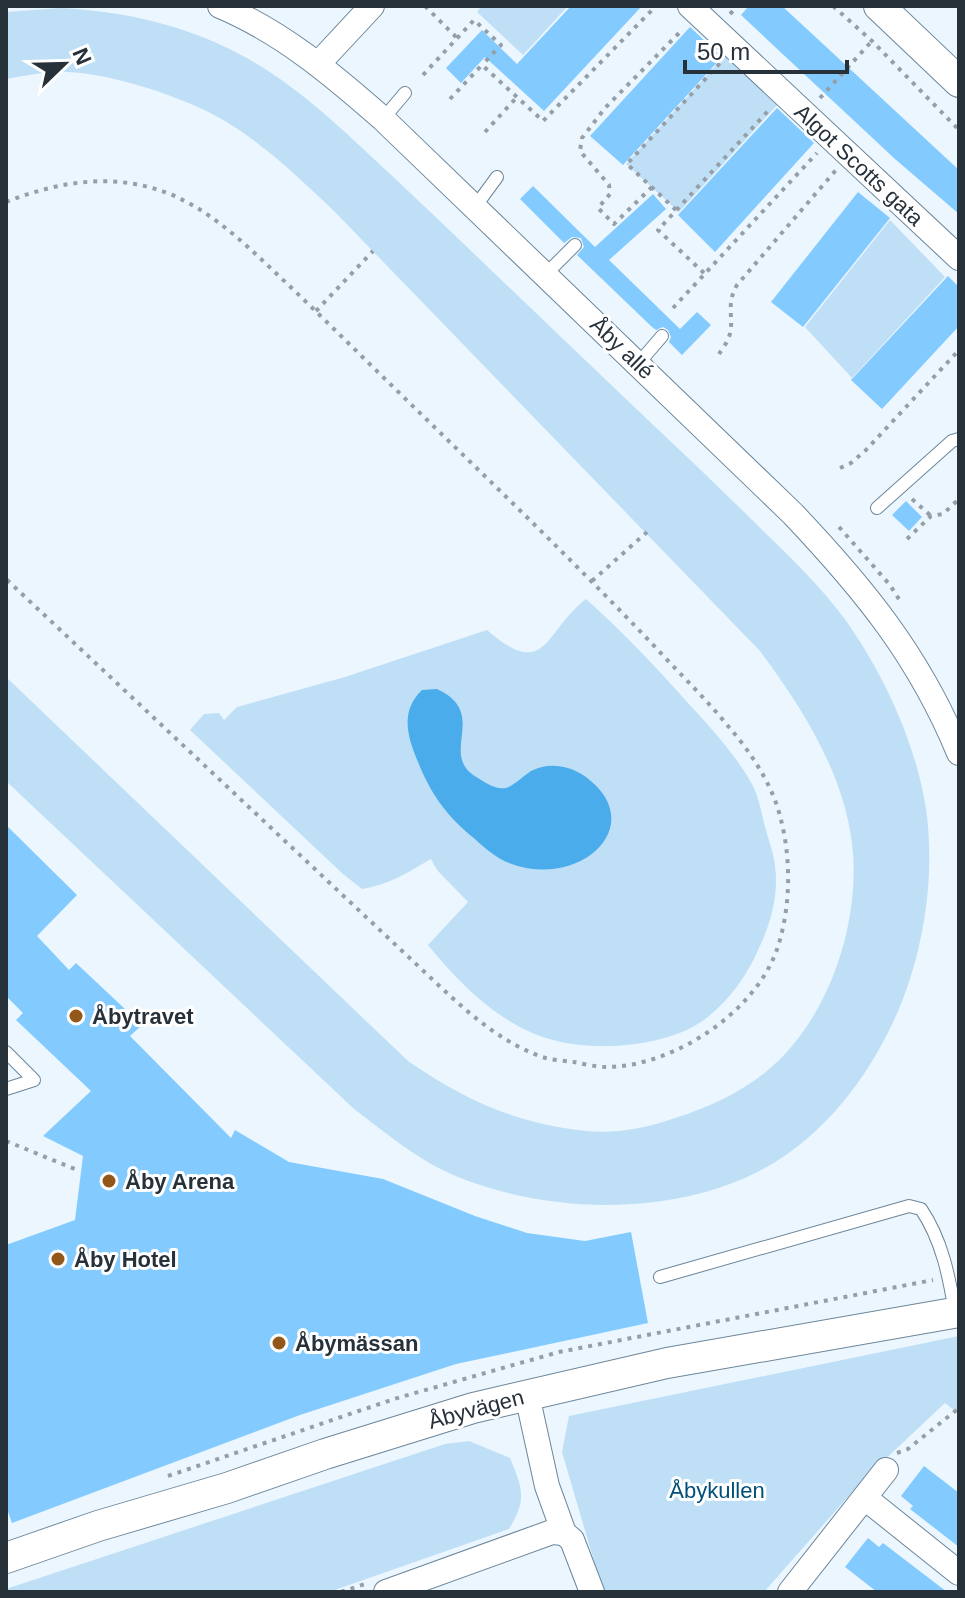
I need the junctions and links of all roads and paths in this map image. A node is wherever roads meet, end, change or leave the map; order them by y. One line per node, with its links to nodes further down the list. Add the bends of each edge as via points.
1 (223, 6): 11 (street, Åby allé)
2 (372, 6): 11 (street)
3 (425, 6): 8 (path)
4 (656, 6): 17 (path, via 543,121)
5 (833, 6): 9 (path)
6 (879, 6): 16 (street)
7 (694, 10): 10 (street, Algot Scotts gata); 27 (path, via 582,138 580,151 609,185 610,194 598,208 614,224)
8 (457, 38): 12 (path, via 474,20 501,45); 13 (path)
9 (872, 41): 19 (path); 20 (path)
10 (734, 48): 15 (street, Algot Scotts gata); 27 (path, via 627,164)
11 (318, 64): 21 (street, Åby allé)
12 (482, 65): 17 (path); 18 (path)
13 (423, 75)
14 (405, 93): 21 (lane)
15 (783, 94): 19 (street, Algot Scotts gata); 30 (path)
16 (956, 96): 20 (path)
17 (517, 97): 23 (path)
18 (450, 99)
19 (805, 114): 24 (street, Algot Scotts gata)
20 (946, 118): 22 (path)
21 (383, 119): 29 (street, Åby allé)
22 (959, 130)
23 (485, 132)
24 (829, 139): 25 (street, Algot Scotts gata); 34 (path)
25 (848, 156): 33 (street, Algot Scotts gata); 40 (path, via 737,285 729,339)
26 (497, 177): 29 (lane)
27 (652, 187): 30 (path)
28 (6, 202): 37 (path, via 45,187 87,181 128,183 169,194 217,222)
29 (475, 207): 35 (street, Åby allé)
30 (676, 210): 34 (path, via 658,230)
31 (575, 245): 35 (lane)
32 (373, 251): 37 (path)
33 (959, 258)
34 (704, 273): 36 (path)
35 (546, 274): 41 (street, Åby allé)
36 (673, 308)
37 (316, 311): 51 (path)
38 (662, 336): 41 (lane)
39 (959, 350): 43 (path, via 866,450)
40 (719, 354)
41 (638, 364): 52 (street, Åby allé, via 851,575 919,670)
42 (959, 439): 44 (lane)
43 (840, 468)
44 (900, 488): 46 (lane); 47 (path)
45 (959, 499): 47 (path, via 943,514)
46 (877, 508)
47 (931, 516): 49 (path)
48 (647, 532): 51 (path)
49 (907, 539)
50 (6, 579): 51 (path, via 465,1009 504,1039 546,1058 606,1067 646,1061 728,1020 760,982 779,945 788,853 780,812 745,748)
51 (592, 581)
52 (959, 753)
53 (6, 1052): 54 (lane, via 34,1080)
54 (6, 1089)
55 (6, 1141): 56 (path)
56 (80, 1171)
57 (660, 1277): 58 (lane, via 909,1206 921,1209 937,1239)
58 (957, 1312): 60 (street, Åbyvägen)
59 (601, 1343): 60 (path)
60 (609, 1376): 61 (street, Åbyvägen)
61 (527, 1395): 64 (street, via 547,1486); 65 (street, Åbyvägen, via 325,1454)
62 (886, 1470): 63 (street)
63 (865, 1498): 66 (street); 70 (street)
64 (564, 1533): 67 (street, via 552,1532); 69 (street, via 572,1540)
65 (6, 1558)
66 (959, 1573)
67 (386, 1589): 68 (path)
68 (341, 1592)
69 (592, 1592)
70 (790, 1592)

